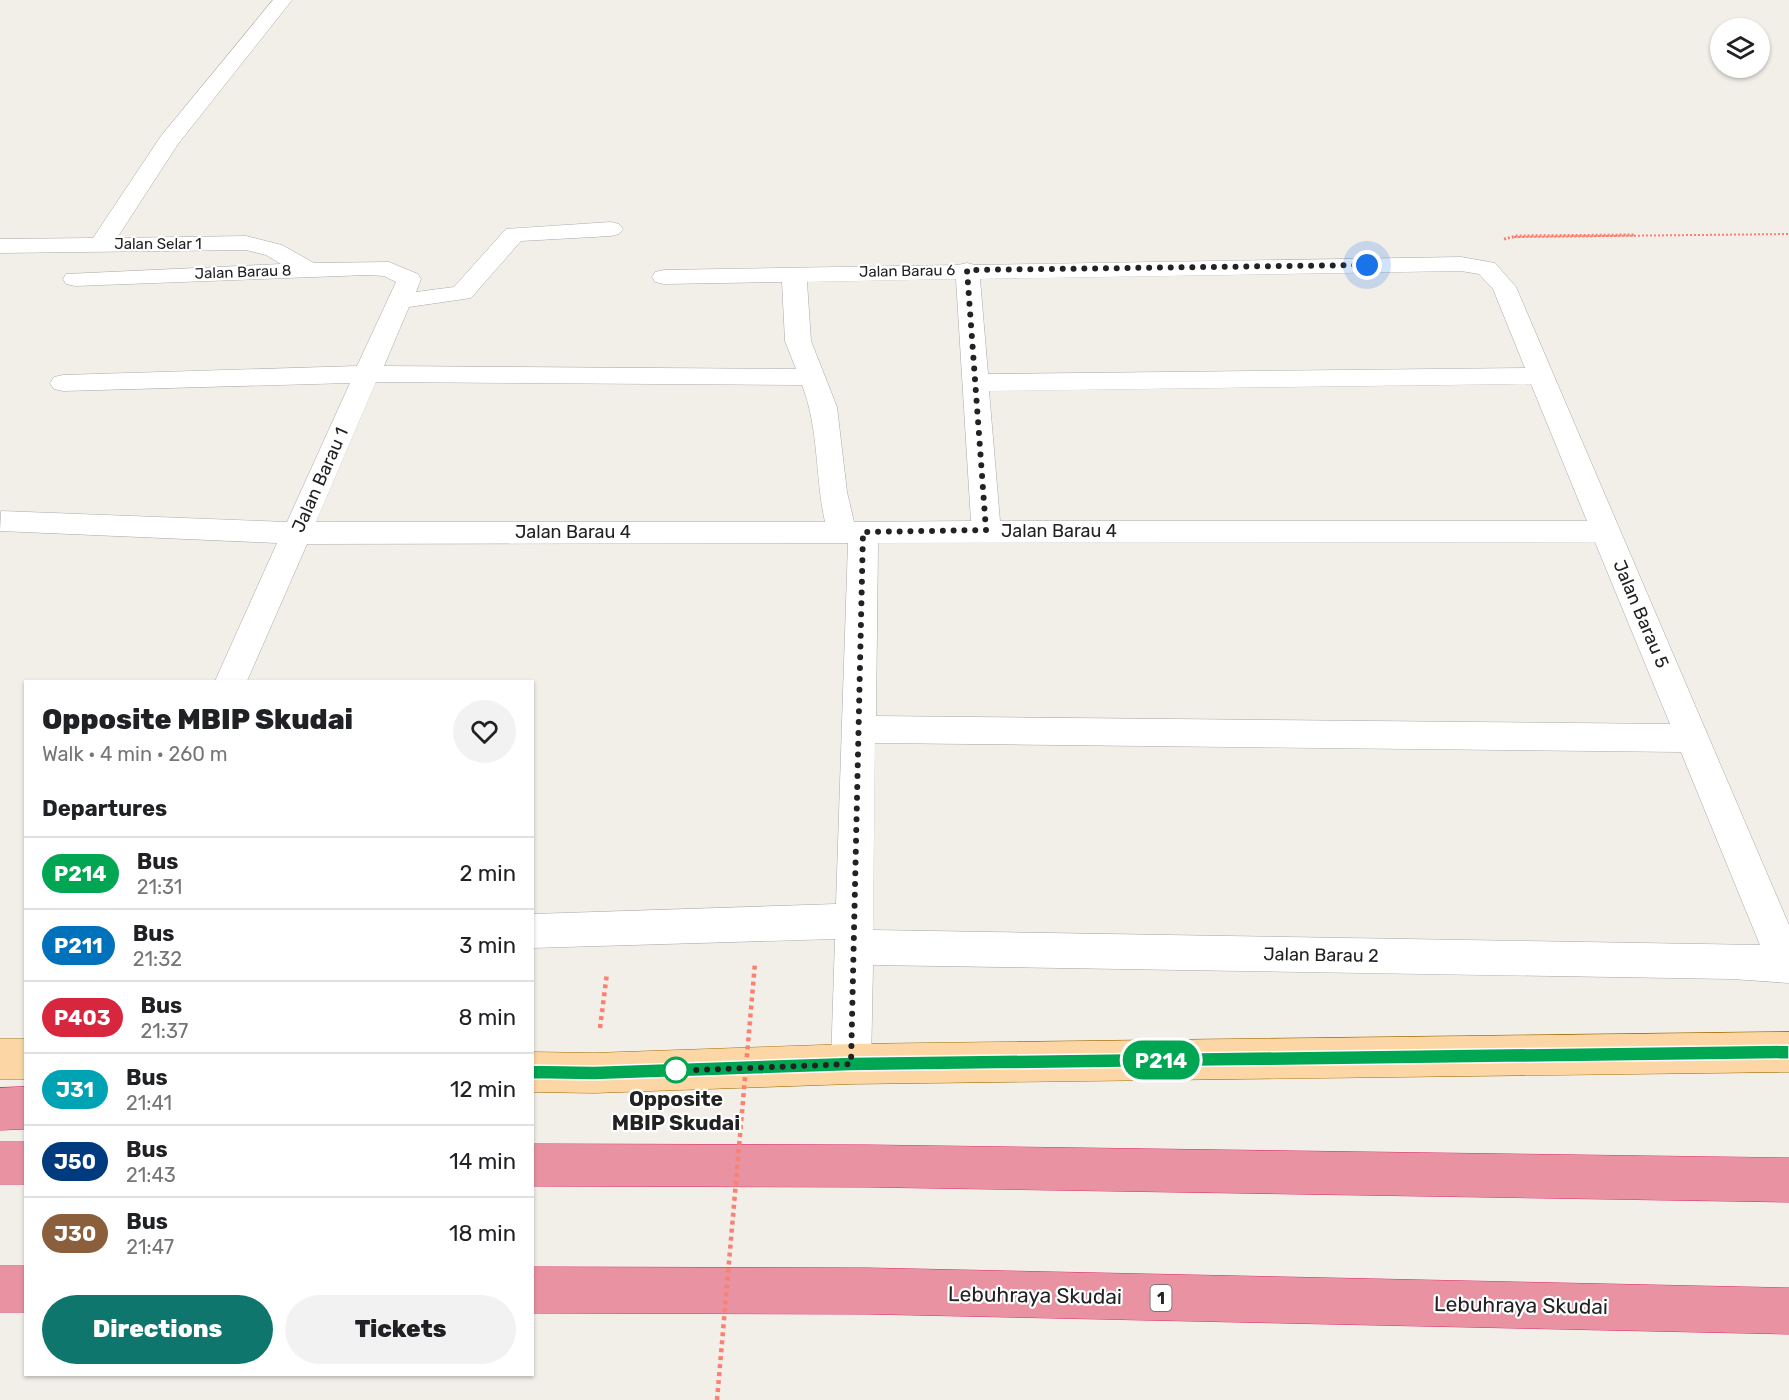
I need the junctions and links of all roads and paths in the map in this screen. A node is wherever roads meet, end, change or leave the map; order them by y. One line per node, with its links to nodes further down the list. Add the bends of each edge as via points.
1 (283, 0): 4 (street, via 169,141)
2 (611, 229): 12 (street, via 514,234 462,293)
3 (1789, 234): 6 (path, via 1517,236 1492,242 1483,251)
4 (101, 244): 5 (street, Jalan Selar 1); 7 (street, Jalan Selar 1, via 252,244 274,250)
5 (0, 246)
6 (1487, 268): 8 (street, Jalan Barau 6, via 1461,264); 14 (street, Jalan Barau 5, via 1504,287)
7 (309, 270): 11 (street, Jalan Barau 8); 12 (street, Jalan Barau 8, via 389,269)
8 (967, 270): 9 (street, Jalan Barau 6); 17 (street)
9 (794, 274): 10 (street, Jalan Barau 6); 15 (street, via 798,341)
10 (664, 277)
11 (75, 279)
12 (404, 290): 13 (street, Jalan Barau 1)
13 (367, 374): 15 (street); 16 (street); 22 (street, Jalan Barau 1)
14 (1541, 376): 17 (street); 20 (street, Jalan Barau 5)
15 (814, 377): 21 (street, via 824,407 833,492)
16 (63, 382)
17 (975, 383): 19 (street)
18 (0, 521): 22 (street, Jalan Barau 4)
19 (986, 530): 20 (street, Jalan Barau 4); 21 (street, Jalan Barau 4)
20 (1606, 531): 25 (street, Jalan Barau 5)
21 (853, 532): 22 (street, Jalan Barau 4); 24 (street)
22 (297, 533): 23 (street, Jalan Barau 1)
23 (231, 680)
24 (859, 729): 25 (street); 27 (street)
25 (1693, 738): 30 (street, Jalan Barau 5)
26 (534, 931): 27 (street, Jalan Barau 2)
27 (854, 934): 30 (street, Jalan Barau 2); 34 (street)
28 (743, 963): 47 (path, bridge, via 755,963)
29 (608, 965): 36 (path)
30 (1788, 965)
31 (1789, 1052): 34 (main road)
32 (0, 1059): 33 (main road)
33 (24, 1059)
34 (851, 1064): 36 (main road)
35 (534, 1072): 36 (main road)
36 (594, 1073)
37 (24, 1108): 38 (highway)
38 (0, 1109)
39 (0, 1163): 40 (highway)
40 (24, 1163)
41 (534, 1165): 42 (highway)
42 (1789, 1180)
43 (0, 1289): 44 (highway)
44 (24, 1289)
45 (534, 1290): 46 (highway, Lebuhraya Skudai / 1, via 868,1291)
46 (1789, 1311)
47 (717, 1400)

